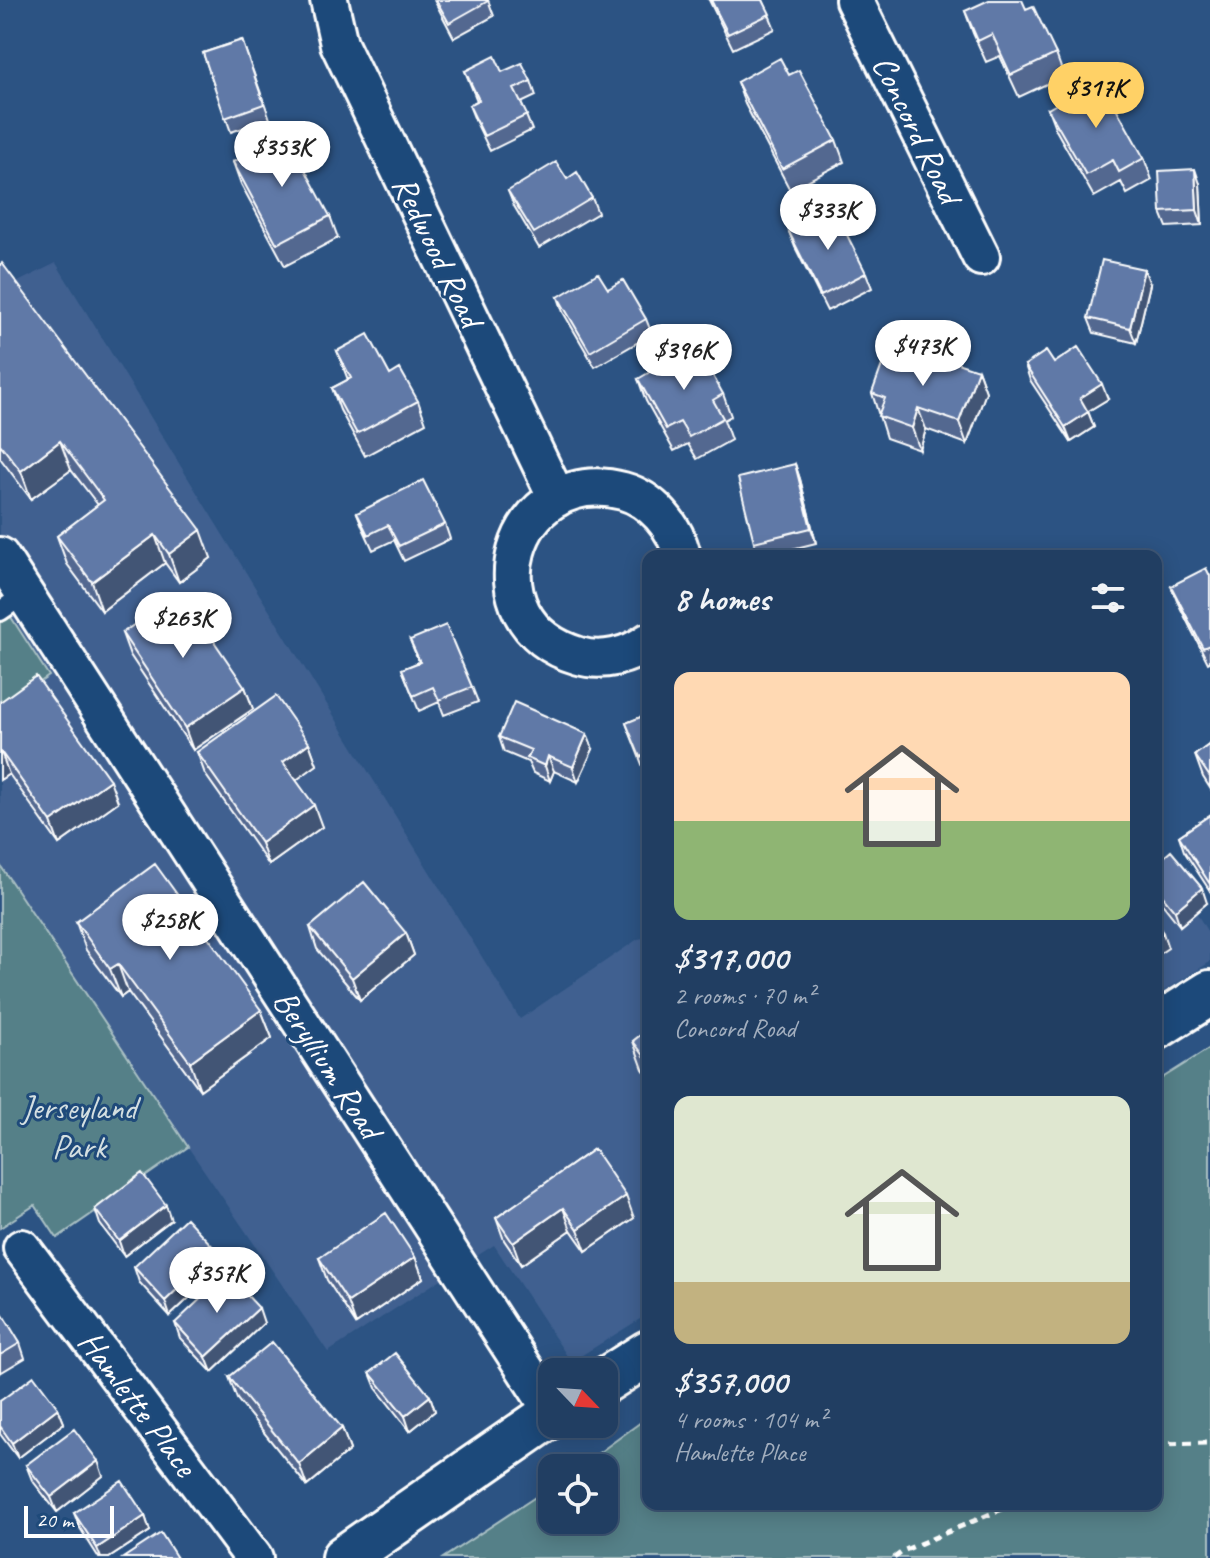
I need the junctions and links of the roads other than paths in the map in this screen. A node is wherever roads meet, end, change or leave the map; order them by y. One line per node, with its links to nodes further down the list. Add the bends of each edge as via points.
1 (329, 0): 4 (street, Redwood Road, via 339,44)
2 (854, 0): 3 (street, Concord Road)
3 (981, 257)
4 (557, 498): 5 (street, via 599,487 626,492 669,524); 8 (street, via 535,514 514,554 512,580 527,623 554,647 588,659 614,658)
5 (680, 550)
6 (0, 556): 7 (street, Beryllium Road)
7 (12, 603): 14 (street, Beryllium Road)
8 (642, 647)
9 (1210, 993): 10 (street)
10 (1162, 1023)
11 (22, 1248): 16 (street, Hamlette Place)
12 (642, 1357): 13 (street)
13 (618, 1372)
14 (538, 1391)
15 (538, 1422): 17 (street)
16 (254, 1558)
17 (344, 1558)

